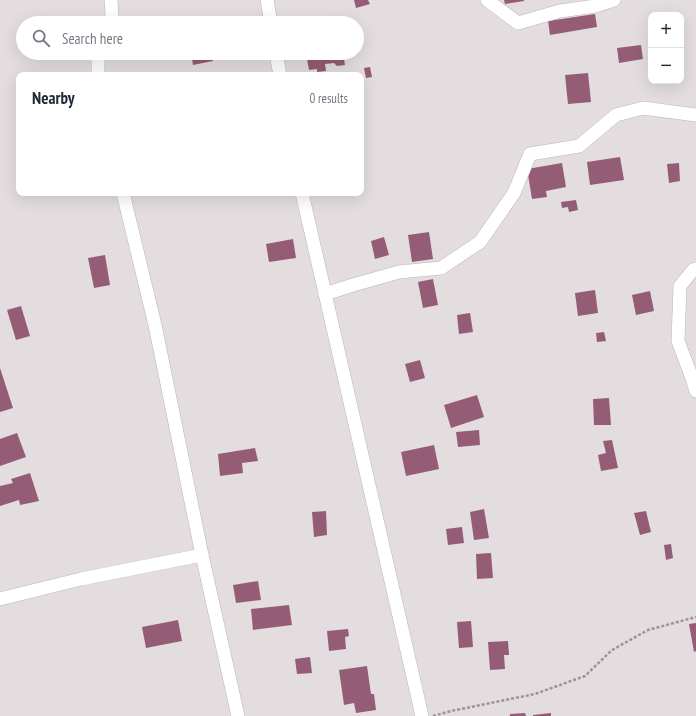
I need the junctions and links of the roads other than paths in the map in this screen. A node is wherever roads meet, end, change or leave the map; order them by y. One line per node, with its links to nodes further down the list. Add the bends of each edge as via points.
1 (111, 0): 5 (street)
2 (267, 0): 6 (street)
3 (487, 0): 4 (street, via 518,24 560,11 595,6)
4 (614, 0)
5 (112, 16)
6 (270, 16)
7 (98, 60): 9 (street)
8 (277, 60): 10 (street)
9 (98, 72)
10 (279, 72)
11 (696, 115): 15 (street, via 643,108 616,115 579,146 530,154 514,193 480,242 441,268 399,272)
12 (124, 196): 17 (street, via 155,325)
13 (303, 196): 15 (street)
14 (696, 269): 16 (street, via 680,286 678,341)
15 (325, 294): 20 (street)
16 (696, 391)
17 (202, 555): 18 (street, via 81,579); 19 (street)
18 (0, 599)
19 (238, 716)
20 (422, 716)

